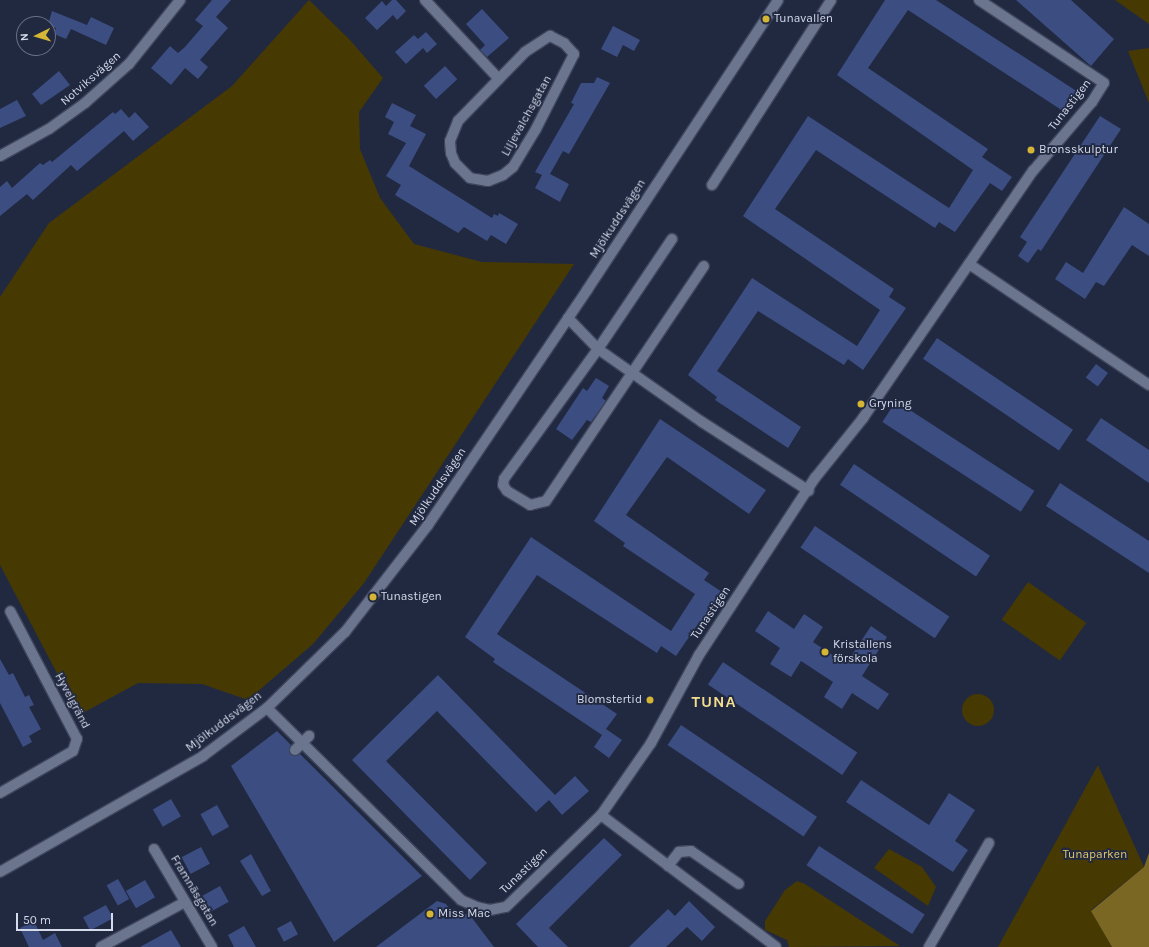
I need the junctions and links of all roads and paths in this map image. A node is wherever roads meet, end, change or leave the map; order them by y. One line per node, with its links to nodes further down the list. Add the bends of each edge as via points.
1 (180, 0): 7 (street, Notviksvägen, via 129,64 85,103 49,129)
2 (425, 0): 6 (street)
3 (778, 0): 12 (street, Mjölkuddsvägen)
4 (831, 0): 8 (street)
5 (979, 0): 10 (street, Tunastigen, via 1104,83 1088,107 1033,171)
6 (499, 79): 6 (street, Liljevalchsgatan, via 536,43 550,36 564,43 574,54 513,167 497,179 470,178 455,163 450,141 458,121)
7 (0, 156)
8 (712, 185)
9 (672, 239): 13 (street)
10 (969, 264): 15 (street); 16 (street, Tunastigen, via 863,418 815,478)
11 (704, 266): 14 (street)
12 (568, 318): 13 (street); 18 (street, Mjölkuddsvägen, via 404,559 344,632)
13 (598, 350): 14 (street); 14 (street, via 504,478 503,484 507,491 530,505 546,501)
14 (634, 374): 16 (street, via 702,422)
15 (1149, 385)
16 (809, 491): 20 (street, Tunastigen, via 699,655 651,743)
17 (10, 611): 19 (street, Hyvelgränd, via 77,739 73,751)
18 (267, 708): 20 (street, Tunastigen, via 461,900 477,907 490,910 506,907); 24 (street, Mjölkuddsvägen, via 196,760)
19 (0, 793)
20 (601, 815): 23 (street)
21 (989, 843): 30 (street)
22 (154, 849): 26 (street, Framnäsgatan)
23 (668, 866): 25 (street, via 679,852 691,851); 29 (street)
24 (0, 872)
25 (739, 884)
26 (185, 902): 27 (street); 28 (street, Framnäsgatan)
27 (101, 947)
28 (212, 947)
29 (776, 947)
30 (929, 947)

